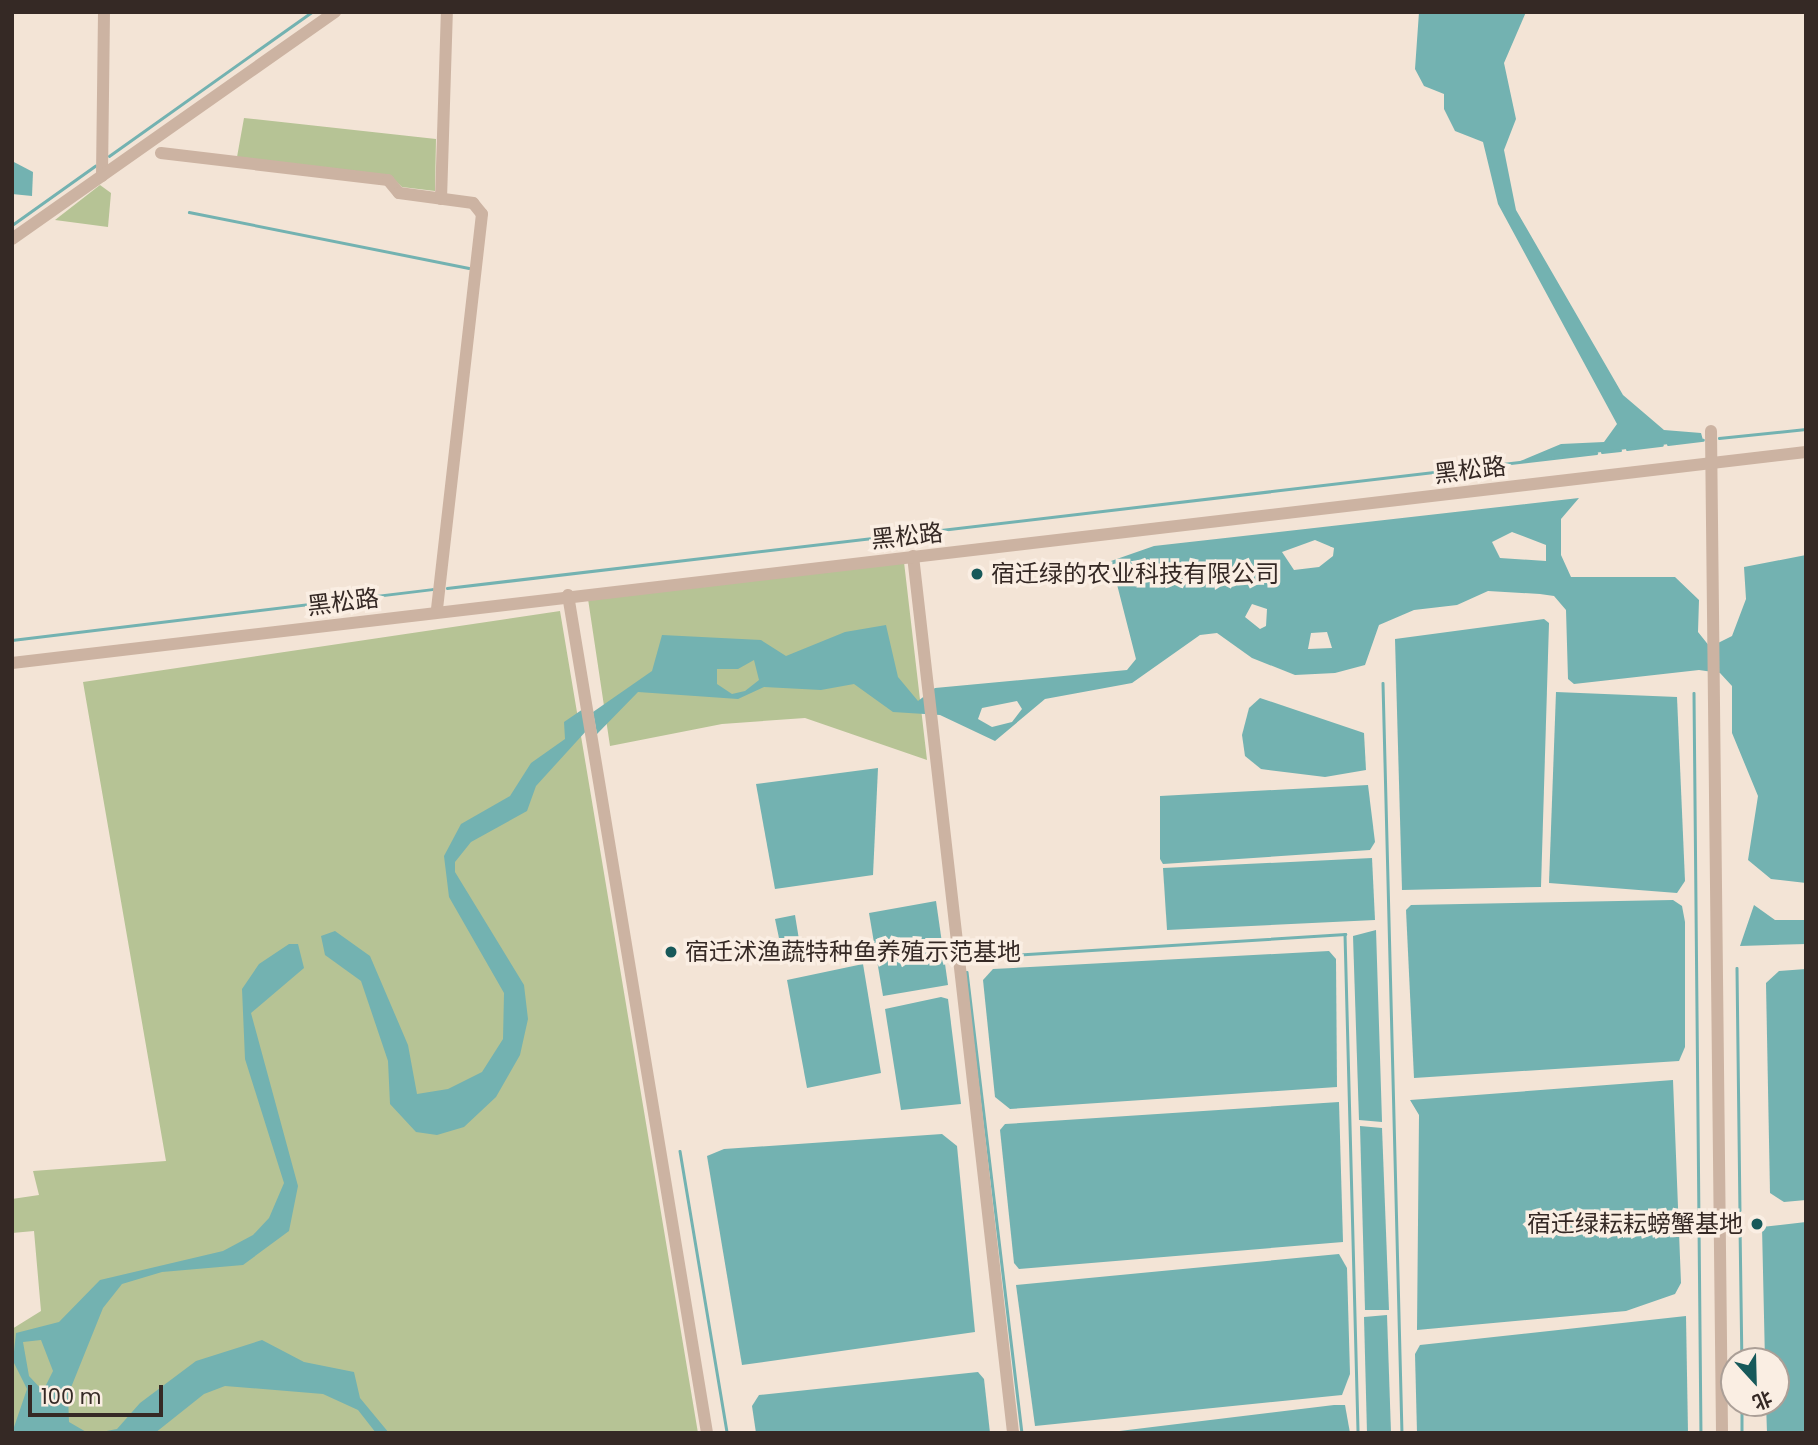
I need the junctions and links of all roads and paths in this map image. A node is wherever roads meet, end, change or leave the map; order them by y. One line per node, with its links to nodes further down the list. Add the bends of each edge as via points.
1 (104, 12): 5 (street)
2 (335, 12): 5 (street)
3 (447, 12): 6 (street)
4 (161, 153): 6 (street, via 388,180 399,193)
5 (102, 176): 7 (street)
6 (440, 199): 13 (street, via 473,203 482,214)
7 (12, 239)
8 (1711, 431): 10 (street)
9 (1806, 452): 10 (street, 黑松路)
10 (1713, 457): 11 (street, 黑松路); 17 (street)
11 (913, 556): 12 (street, 黑松路); 16 (street)
12 (568, 595): 13 (street, 黑松路); 15 (street)
13 (437, 612): 14 (street, 黑松路)
14 (12, 663)
15 (707, 1433)
16 (1013, 1433)
17 (1722, 1433)

